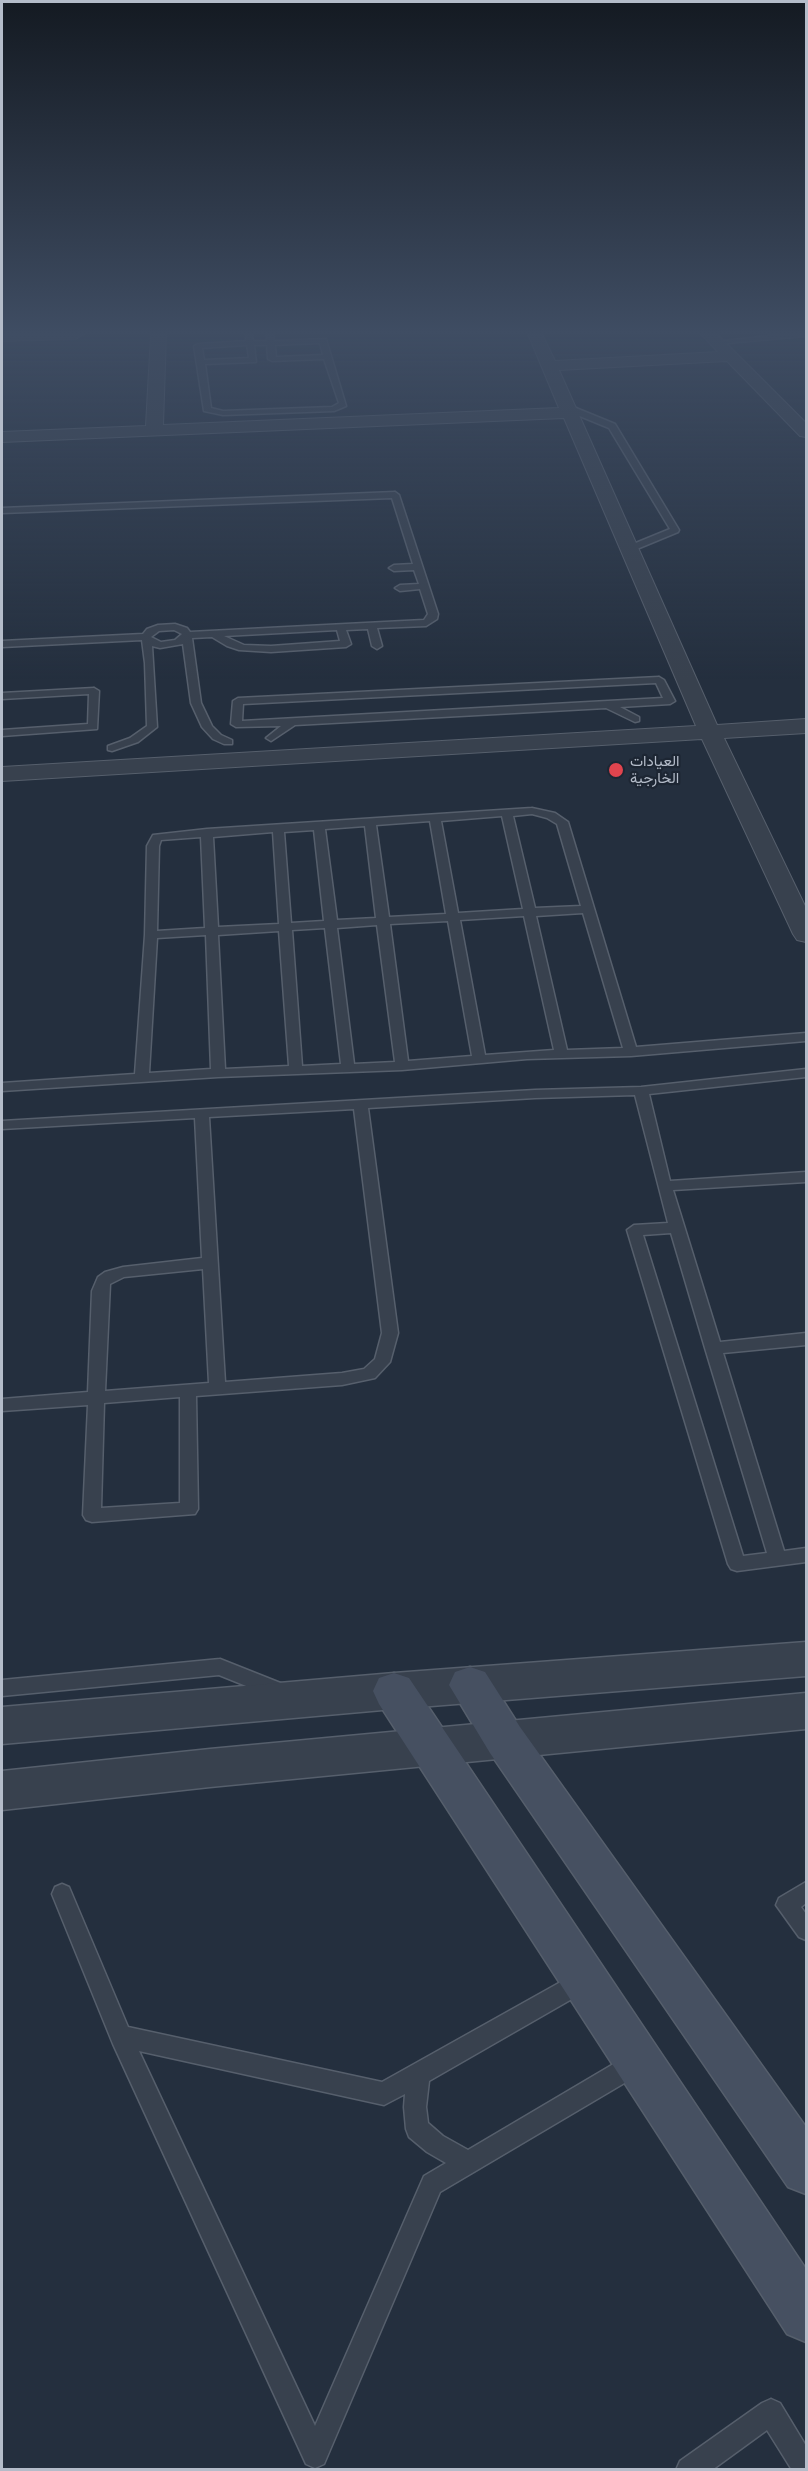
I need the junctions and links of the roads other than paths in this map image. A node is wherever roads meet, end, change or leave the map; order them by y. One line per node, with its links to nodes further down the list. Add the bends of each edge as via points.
1 (586, 449): 8 (street)
2 (626, 449): 8 (lane, via 675,530)
3 (2, 511): 4 (lane, via 395,495)
4 (401, 512): 5 (lane); 6 (lane)
5 (387, 513)
6 (407, 531): 7 (lane); 9 (lane)
7 (393, 532)
8 (629, 549): 25 (street)
9 (418, 567): 10 (lane); 11 (lane)
10 (394, 568)
11 (424, 586): 12 (lane); 13 (lane, via 432,619 426,623)
12 (400, 588)
13 (372, 626): 14 (lane); 19 (lane)
14 (341, 628): 16 (lane); 16 (lane, via 346,644 290,648 243,648)
15 (187, 635): 16 (lane); 17 (lane, via 181,629 168,627 155,629); 17 (lane, via 184,641 165,645 154,644); 29 (lane, via 196,703 207,728)
16 (216, 635)
17 (146, 637): 18 (lane); 30 (lane, via 152,728)
18 (2, 645)
19 (377, 646)
20 (2, 696): 27 (lane, via 94,691 93,727)
21 (607, 704): 23 (lane); 24 (lane); 24 (lane, via 669,701 659,680 238,701 236,724)
22 (807, 709): 25 (street)
23 (635, 719): 25 (street); 28 (street)
24 (292, 722): 28 (lane)
25 (707, 724): 26 (street); 32 (street); 47 (street)
26 (807, 726)
27 (2, 733)
28 (271, 738): 29 (street)
29 (228, 742): 30 (street)
30 (112, 748): 31 (street)
31 (2, 754)
32 (2, 774)
33 (507, 813): 34 (lane); 39 (lane, via 532,811 562,822); 40 (lane)
34 (435, 818): 35 (lane); 41 (lane)
35 (370, 822): 36 (lane); 42 (lane)
36 (319, 825): 37 (lane); 43 (lane)
37 (278, 828): 38 (lane); 44 (lane)
38 (207, 832): 45 (lane); 46 (lane, via 164,835 154,841)
39 (587, 909): 40 (lane); 49 (lane)
40 (529, 912): 41 (lane); 50 (lane)
41 (452, 917): 42 (lane); 51 (lane)
42 (384, 921): 43 (lane); 52 (lane)
43 (332, 924): 44 (lane); 53 (lane)
44 (285, 927): 45 (lane); 54 (lane)
45 (210, 931): 46 (lane); 55 (lane)
46 (151, 934): 57 (lane)
47 (807, 934)
48 (800, 1038): 49 (lane)
49 (631, 1052): 50 (lane)
50 (562, 1054): 51 (lane)
51 (479, 1059): 52 (lane)
52 (402, 1066): 53 (lane)
53 (348, 1067): 54 (lane)
54 (296, 1070): 55 (lane)
55 (218, 1073): 57 (lane)
56 (806, 1073): 59 (lane)
57 (142, 1078): 58 (lane)
58 (2, 1087)
59 (641, 1091): 60 (lane); 64 (lane)
60 (361, 1106): 61 (lane); 69 (lane, via 390,1333 381,1362 369,1374 342,1379)
61 (202, 1114): 62 (lane); 66 (lane)
62 (2, 1125)
63 (807, 1177): 64 (lane)
64 (664, 1186): 65 (lane)
65 (678, 1228): 68 (lane); 74 (lane, via 634,1230 737,1564)
66 (209, 1263): 69 (lane); 71 (lane, via 123,1272 103,1281)
67 (807, 1340): 68 (lane)
68 (713, 1348): 74 (lane)
69 (218, 1389): 70 (lane)
70 (188, 1391): 71 (lane); 71 (lane, via 189,1509 92,1515)
71 (96, 1398): 72 (lane)
72 (2, 1405)
73 (807, 1555): 74 (lane)
74 (778, 1559)
75 (807, 1659): 76 (street)
76 (470, 1685): 78 (street); 82 (main road)
77 (2, 1688): 79 (lane, via 220,1667)
78 (394, 1691): 79 (street); 83 (main road)
79 (297, 1699): 81 (street)
80 (807, 1711): 82 (street)
81 (2, 1726)
82 (505, 1740): 83 (street); 93 (main road)
83 (430, 1747): 84 (street); 88 (main road)
84 (2, 1791)
85 (807, 1892): 87 (lane, via 786,1905)
86 (62, 1893): 89 (lane)
87 (807, 1930)
88 (586, 1979): 90 (main road); 91 (lane)
89 (121, 2036): 91 (lane, via 384,2094); 92 (lane, via 315,2455 432,2184)
90 (640, 2061): 92 (lane); 94 (main road)
91 (419, 2073): 92 (lane, via 417,2129)
92 (469, 2163)
93 (807, 2169)
94 (807, 2315)
95 (689, 2469): 96 (lane, via 771,2412)
96 (807, 2469)

